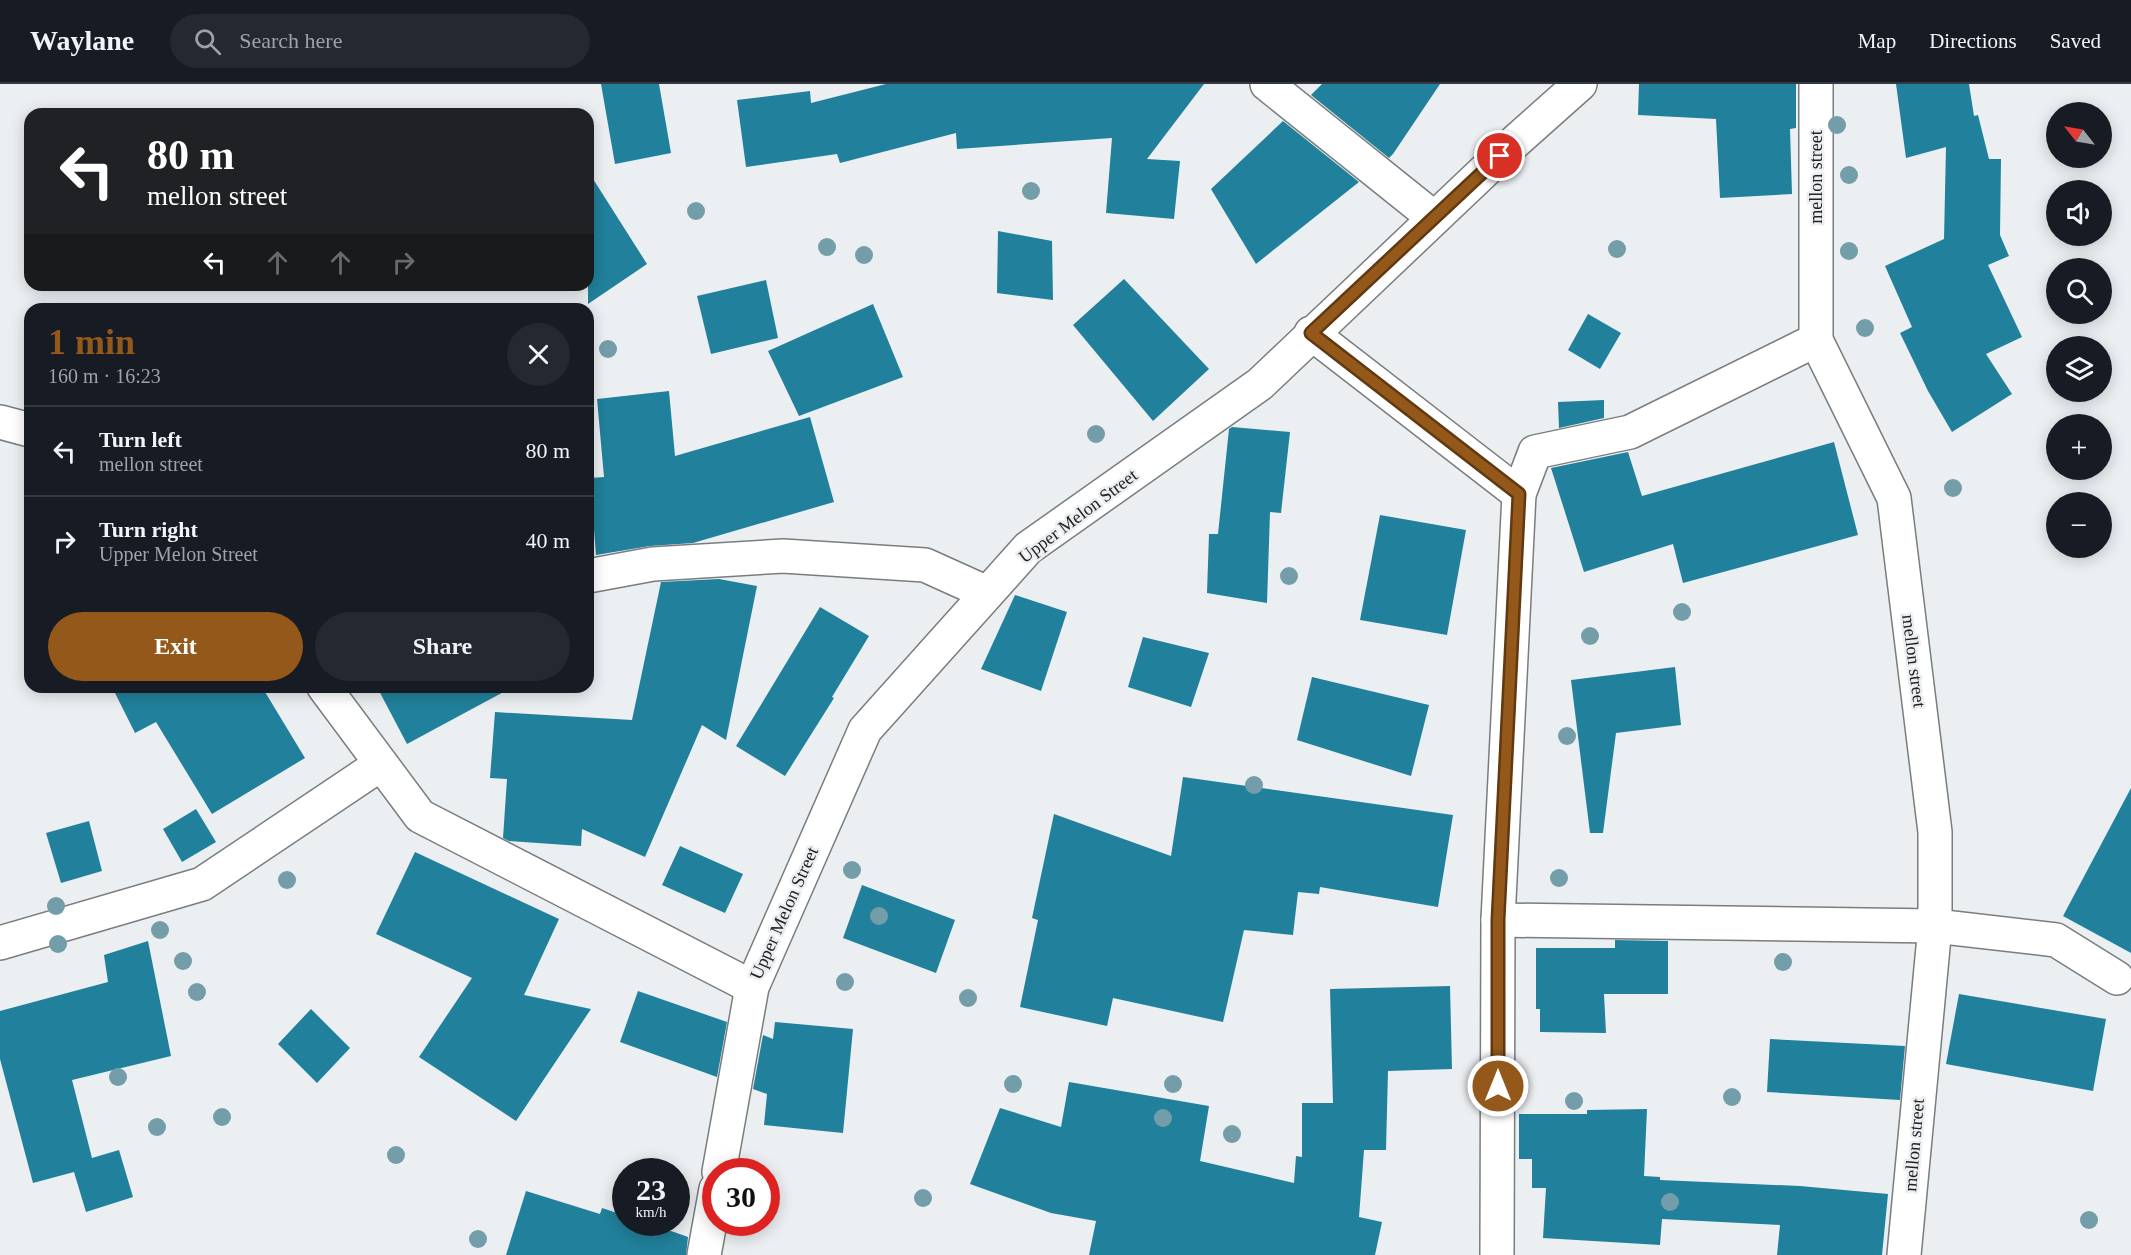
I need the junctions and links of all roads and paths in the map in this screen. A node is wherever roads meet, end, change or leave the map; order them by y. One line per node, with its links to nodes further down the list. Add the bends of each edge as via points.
1 (1267, 84): 4 (street)
2 (1580, 84): 4 (street, Upper Melon Street)
3 (1816, 84): 6 (street, mellon street)
4 (1434, 218): 5 (street, Upper Melon Street)
5 (1311, 333): 9 (street); 11 (street, Upper Melon Street, via 1260,384 1028,548)
6 (1816, 340): 9 (street, via 1630,432 1535,452); 15 (street, mellon street, via 1894,498 1935,832)
7 (0, 422): 8 (street)
8 (24, 428)
9 (1519, 494): 14 (street)
10 (594, 575): 11 (street, via 653,564 783,556 925,565)
11 (987, 593): 18 (street, Upper Melon Street, via 865,729)
12 (328, 693): 13 (street)
13 (381, 764): 16 (street, via 202,884); 18 (street, via 420,816)
14 (1498, 920): 15 (street); 22 (street)
15 (1935, 926): 17 (street, via 2056,940); 23 (street, mellon street)
16 (0, 944)
17 (2117, 978)
18 (752, 987): 19 (street, Upper Melon Street)
19 (721, 1158)
20 (707, 1236): 21 (street)
21 (704, 1255)
22 (1497, 1255)
23 (1904, 1255)

